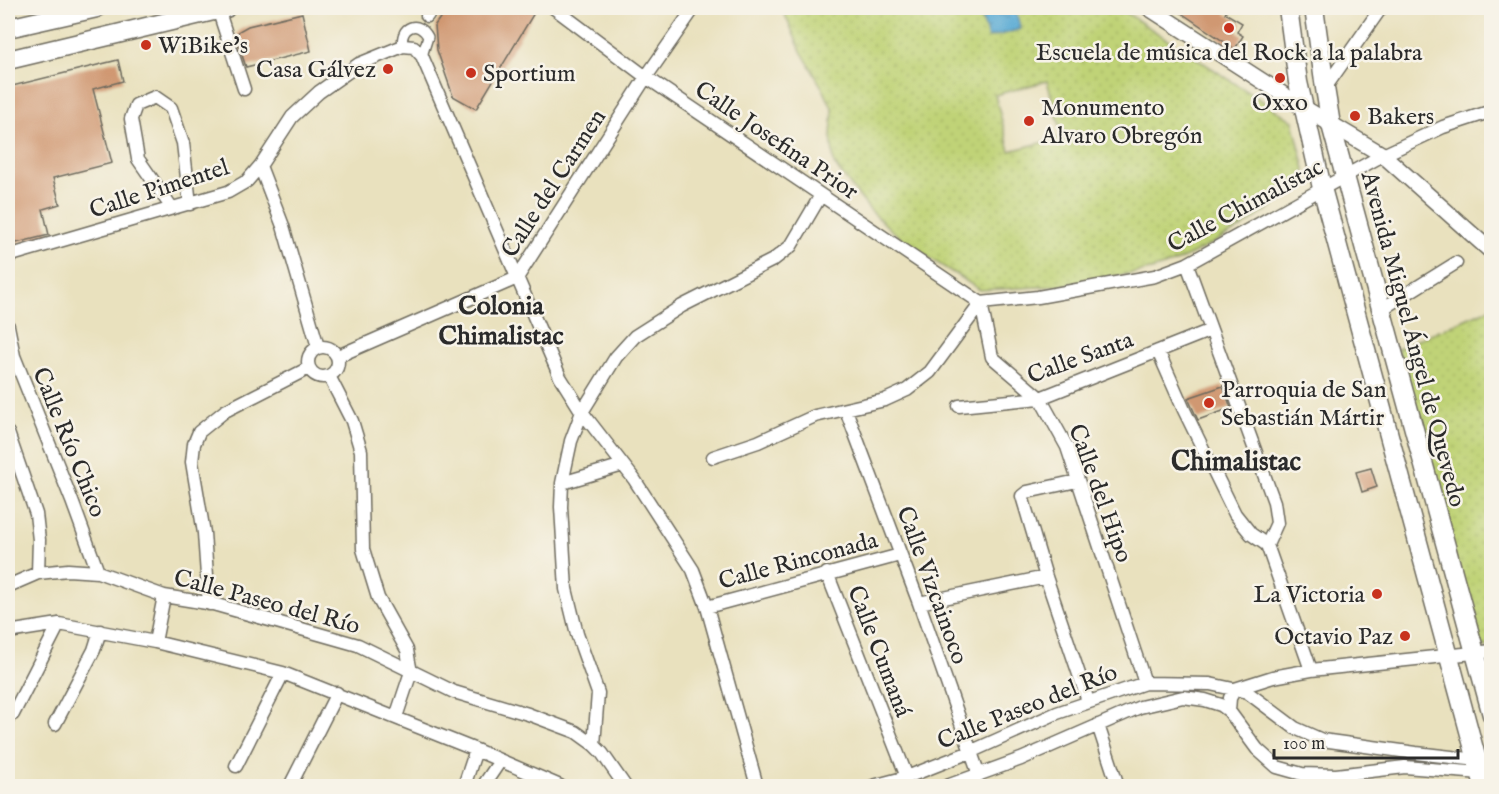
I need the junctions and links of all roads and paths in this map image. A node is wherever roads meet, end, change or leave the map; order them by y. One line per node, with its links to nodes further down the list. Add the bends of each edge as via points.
1 (97, 8): 9 (main road)
2 (222, 8): 10 (main road); 13 (street)
3 (554, 8): 11 (street, Calle Josefina Prior)
4 (694, 8): 11 (street, Calle del Carmen)
5 (1288, 8): 14 (main road, Avenida Miguel Ángel de Quevedo)
6 (1314, 8): 12 (main road, Avenida Miguel Ángel de Quevedo)
7 (1381, 8): 12 (street)
8 (1158, 10): 14 (street)
9 (8, 28)
10 (8, 60)
11 (646, 77): 21 (street, Calle Josefina Prior); 28 (street, Calle del Carmen)
12 (1324, 88): 16 (main road, Avenida Miguel Ángel de Quevedo)
13 (244, 89)
14 (1304, 108): 16 (street); 20 (main road, Avenida Miguel Ángel de Quevedo)
15 (1491, 111): 17 (street, Calle Chimalistac, via 1443,127)
16 (1331, 125): 17 (street); 19 (main road, Avenida Miguel Ángel de Quevedo)
17 (1383, 155): 19 (street, Calle Chimalistac); 24 (street)
18 (260, 166): 22 (street, Calle Pimentel, via 247,181 228,192); 28 (street, Calle Pimentel, via 292,117 319,92 359,64 413,50); 33 (street, via 283,225)
19 (1345, 176): 20 (street, Calle Chimalistac); 30 (main road, Avenida Miguel Ángel de Quevedo)
20 (1322, 188): 27 (street, Calle Chimalistac); 63 (main road, Avenida Miguel Ángel de Quevedo)
21 (821, 195): 29 (street, Calle Josefina Prior); 41 (street, via 790,246 773,260 682,306 635,336 616,357)
22 (190, 204): 23 (street, Calle Pimentel); 23 (street, via 183,143 171,108 155,97 136,105 131,119 138,159)
23 (172, 208): 25 (street, Calle Pimentel)
24 (1491, 252)
25 (8, 256)
26 (1456, 263): 30 (street)
27 (1187, 264): 29 (street, Calle Chimalistac, via 1155,276); 32 (street)
28 (517, 278): 35 (street, Calle del Carmen); 41 (street, via 560,377)
29 (981, 303): 38 (street, Calle del Hipo, via 992,357); 40 (street, via 930,372 908,390)
30 (1382, 309): 62 (main road, Avenida Miguel Ángel de Quevedo)
31 (8, 326): 49 (street, Calle Río Chico, via 14,356)
32 (1211, 330): 34 (street, Calle Santa); 47 (street, via 1274,502 1277,523)
33 (318, 347): 35 (street, via 330,348); 36 (street, via 309,356)
34 (1158, 351): 38 (street, Calle Santa); 47 (street, via 1235,514 1251,534)
35 (338, 356): 37 (street, via 338,368)
36 (309, 368): 37 (street, via 317,376); 56 (street, via 225,411 199,432 192,462 204,533)
37 (329, 376): 65 (street, via 352,421 361,451 363,549 378,598 407,650)
38 (1040, 398): 39 (street, Calle Santa); 45 (street, Calle del Hipo, via 1067,447)
39 (959, 406)
40 (846, 410): 43 (street, via 815,416); 48 (street, Calle Vizcainoco)
41 (582, 412): 44 (street); 46 (street)
42 (8, 433): 50 (street, via 36,514)
43 (713, 457)
44 (623, 465): 46 (street); 57 (street, via 693,570)
45 (1077, 481): 52 (street, via 1022,496); 67 (street, Calle del Hipo)
46 (562, 483): 77 (street, via 566,589 598,693)
47 (1267, 545): 64 (street)
48 (900, 555): 51 (street, Calle Rinconada); 55 (street, Calle Vizcainoco)
49 (98, 572): 50 (street, Calle Paseo del Río); 54 (street, Calle Paseo del Río)
50 (38, 573): 53 (street, Calle Paseo del Río)
51 (827, 573): 57 (street, Calle Rinconada); 86 (street, Calle Cumaná)
52 (1046, 577): 55 (street); 70 (street)
53 (8, 586)
54 (164, 596): 56 (street, Calle Paseo del Río); 61 (street)
55 (919, 603): 79 (street, Calle Vizcainoco)
56 (209, 604): 65 (street, Calle Paseo del Río, via 358,645)
57 (707, 607): 92 (street)
58 (59, 624): 59 (street); 60 (street); 72 (street)
59 (100, 631): 61 (street); 75 (street)
60 (8, 632)
61 (155, 642): 66 (street)
62 (1483, 652): 63 (street); 73 (main road, Avenida Miguel Ángel de Quevedo)
63 (1450, 657): 64 (street); 84 (main road, Avenida Miguel Ángel de Quevedo)
64 (1311, 670): 68 (street)
65 (411, 672): 74 (street); 77 (street, Calle Paseo del Río, via 454,692 576,732)
66 (284, 673): 69 (street); 82 (street)
67 (1145, 683): 68 (street, Calle Paseo del Río, via 1210,684); 70 (street, Calle Paseo del Río)
68 (1235, 689): 71 (street); 80 (street, Calle Paseo del Río, via 1247,693 1295,728 1322,740)
69 (337, 693): 74 (street); 87 (street)
70 (1088, 701): 79 (street, Calle Paseo del Río)
71 (1229, 711): 76 (street, Calle Paseo del Río, via 1205,700 1183,697 1140,707); 83 (street, via 1277,767 1302,774 1336,775)
72 (13, 714)
73 (1491, 715)
74 (396, 717): 78 (street)
75 (55, 724)
76 (1098, 725): 85 (street, Calle Paseo del Río); 95 (street)
77 (594, 745): 91 (street, Calle Paseo del Río)
78 (476, 750): 81 (street); 88 (street)
79 (970, 752): 85 (street, Calle Vizcainoco); 86 (street, Calle Paseo del Río)
80 (1416, 753): 83 (street); 84 (street, Calle Paseo del Río)
81 (500, 761): 89 (street); 90 (street)
82 (236, 766)
83 (1414, 768): 84 (street)
84 (1485, 770)
85 (979, 775): 94 (street, Calle Paseo del Río)
86 (907, 777): 93 (street, Calle Paseo del Río)
87 (290, 786)
88 (464, 786)
89 (483, 786)
90 (560, 786)
91 (625, 786)
92 (757, 786)
93 (873, 786)
94 (947, 786)
95 (1118, 786)

